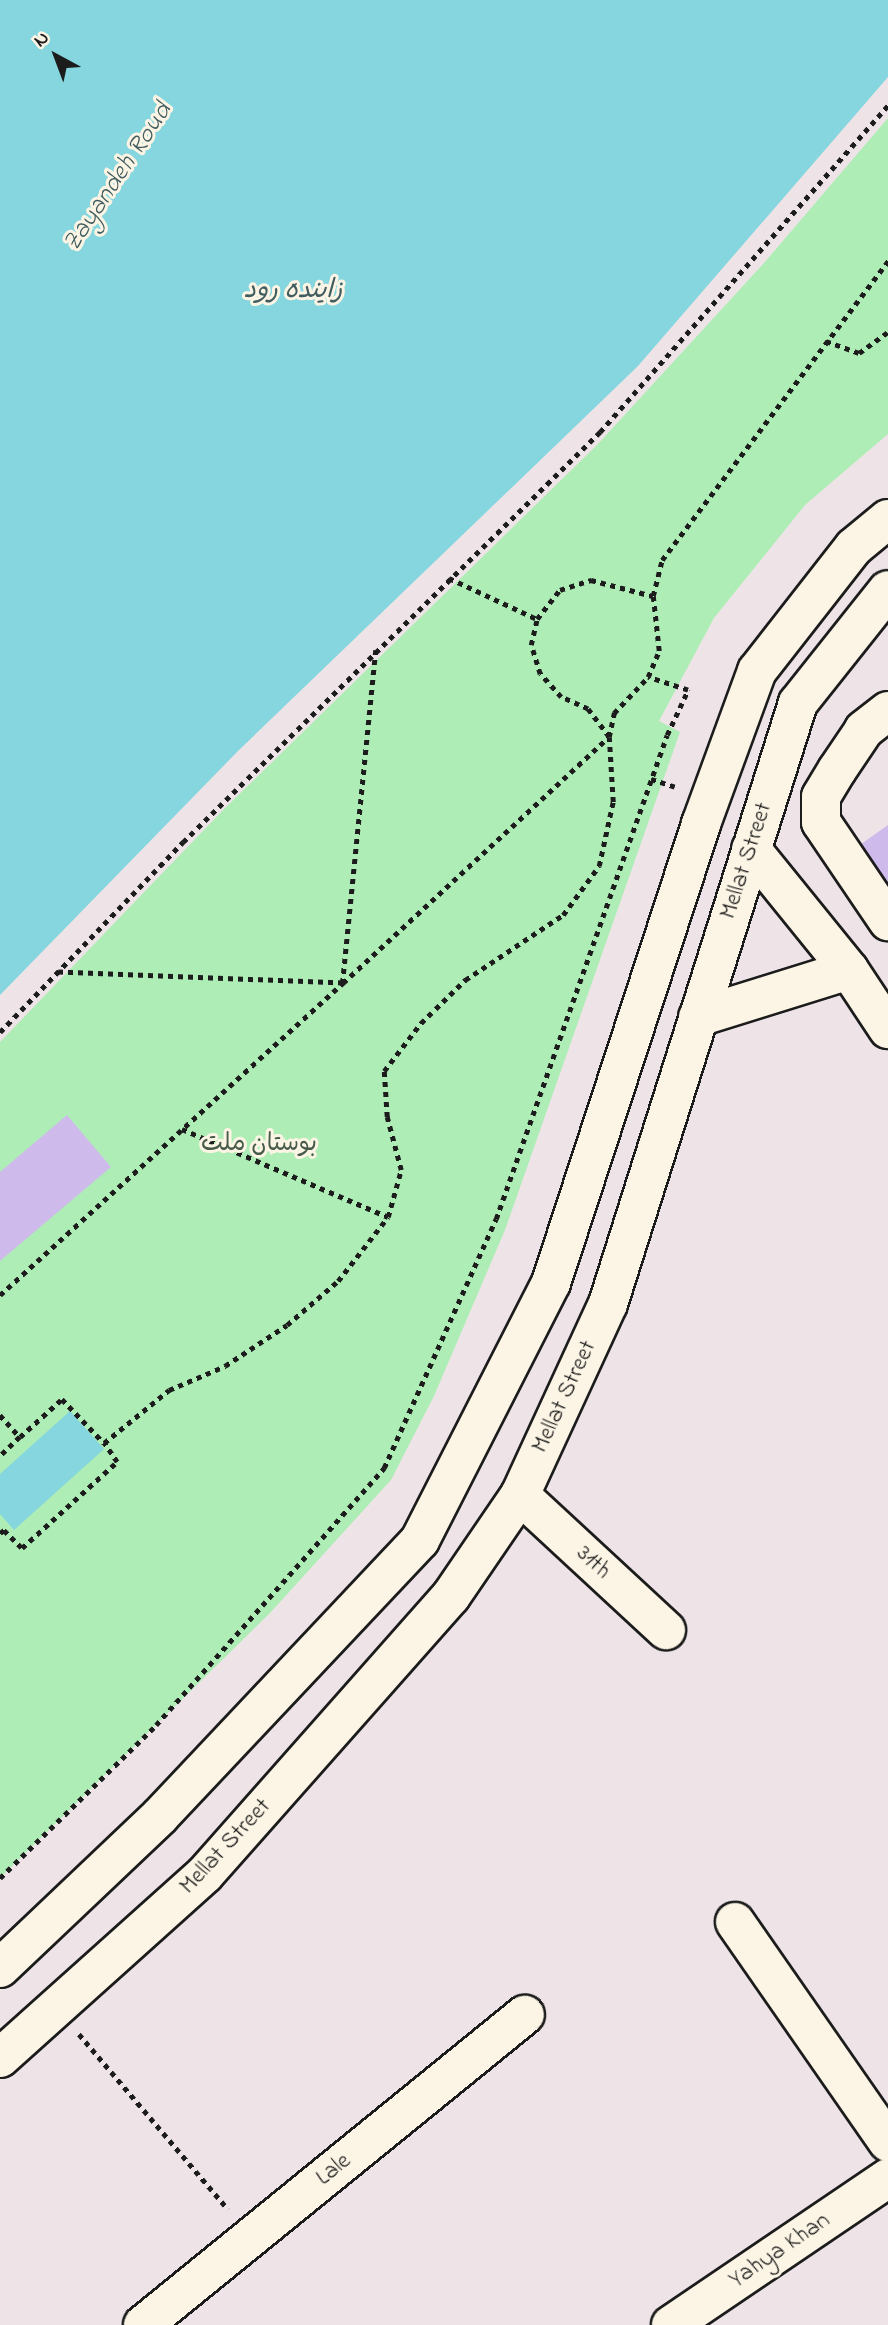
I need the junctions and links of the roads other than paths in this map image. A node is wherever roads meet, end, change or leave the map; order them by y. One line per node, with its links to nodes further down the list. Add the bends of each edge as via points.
1 (888, 519): 12 (main road, via 854,547 757,671 701,824 551,1283 420,1539 160,1816)
2 (888, 590): 4 (main road, Mellat Street, via 798,703)
3 (888, 711): 5 (main road, via 864,730 821,797 821,822)
4 (751, 849): 6 (main road); 7 (main road, Mellat Street)
5 (888, 921)
6 (849, 970): 7 (main road); 8 (main road)
7 (698, 1017): 9 (main road, Mellat Street, via 608,1304)
8 (888, 1029)
9 (520, 1495): 10 (main road, 31th); 14 (main road, Mellat Street, via 451,1596 205,1874)
10 (666, 1630)
11 (735, 1922): 15 (main road)
12 (0, 1968)
13 (525, 2015): 18 (main road, Lale)
14 (0, 2058)
15 (888, 2141)
16 (882, 2193): 17 (main road, Yahya Khan)
17 (720, 2311): 19 (main road, Yahya Khan)
18 (143, 2325)
19 (671, 2325)

